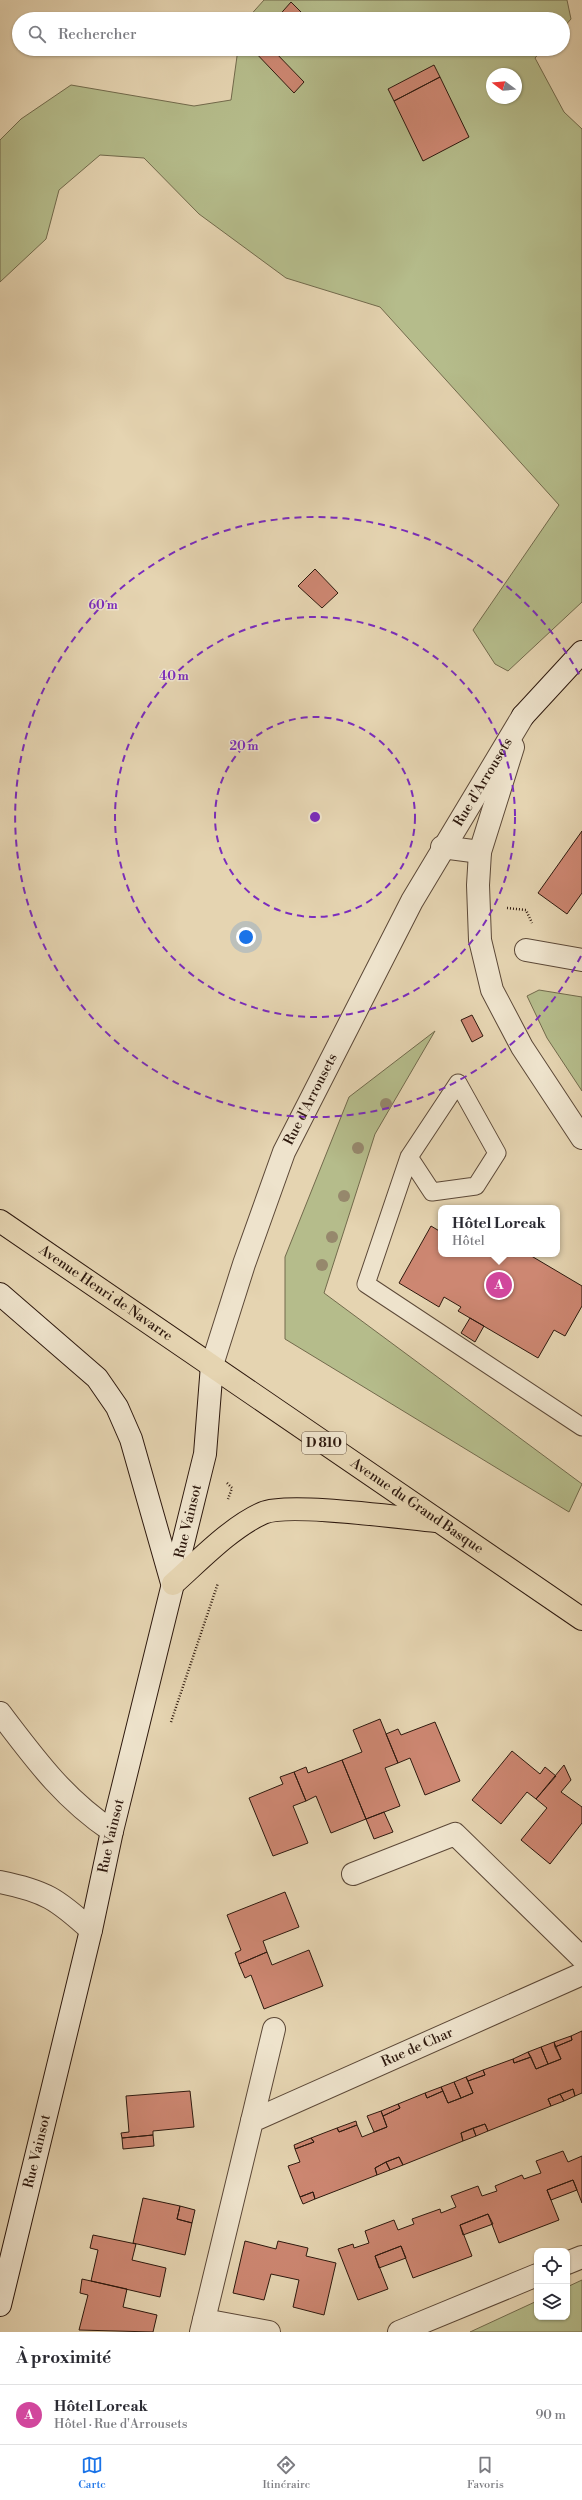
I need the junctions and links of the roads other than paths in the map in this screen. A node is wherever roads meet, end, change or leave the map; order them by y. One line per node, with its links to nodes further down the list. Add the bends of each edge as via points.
1 (582, 652): 2 (street, Rue d'Arrousets)
2 (523, 716): 3 (street, Rue d'Arrousets); 4 (street, Rue d'Arrousets)
3 (442, 847): 4 (street); 11 (street, Rue d'Arrousets, via 284,1152 244,1264)
4 (480, 852): 7 (street, Rue d'Arrousets, via 480,940 492,990 522,1047)
5 (526, 950): 6 (street)
6 (582, 960)
7 (582, 1138)
8 (409, 1157): 8 (lane, via 413,1151 458,1083 497,1153 476,1186 432,1192); 12 (lane, via 366,1284)
9 (0, 1221): 11 (main road, Avenue Henri de Navarre / D 810)
10 (0, 1294): 14 (street, via 97,1378 118,1407 131,1440)
11 (212, 1365): 13 (main road, Avenue du Grand Basque / D 810); 14 (street, Rue Vainsot, via 205,1454)
12 (582, 1427)
13 (437, 1521): 14 (main road, via 298,1510 264,1513 222,1541); 15 (main road, Avenue du Grand Basque / D 810)
14 (172, 1584): 17 (street, Rue Vainsot)
15 (582, 1619)
16 (0, 1713): 17 (street, via 52,1781 78,1806)
17 (112, 1831): 20 (street, Rue Vainsot)
18 (353, 1874): 21 (street, via 455,1834)
19 (0, 1882): 20 (street, via 22,1886 55,1900)
20 (91, 1930): 28 (street, Rue Vainsot)
21 (582, 1958)
22 (582, 1974): 24 (street, Rue de Char)
23 (274, 2029): 24 (street)
24 (252, 2121): 29 (street)
25 (582, 2257): 26 (street)
26 (570, 2262)
27 (534, 2276): 31 (street)
28 (0, 2305)
29 (202, 2326): 30 (street)
30 (269, 2332)
31 (399, 2332)

